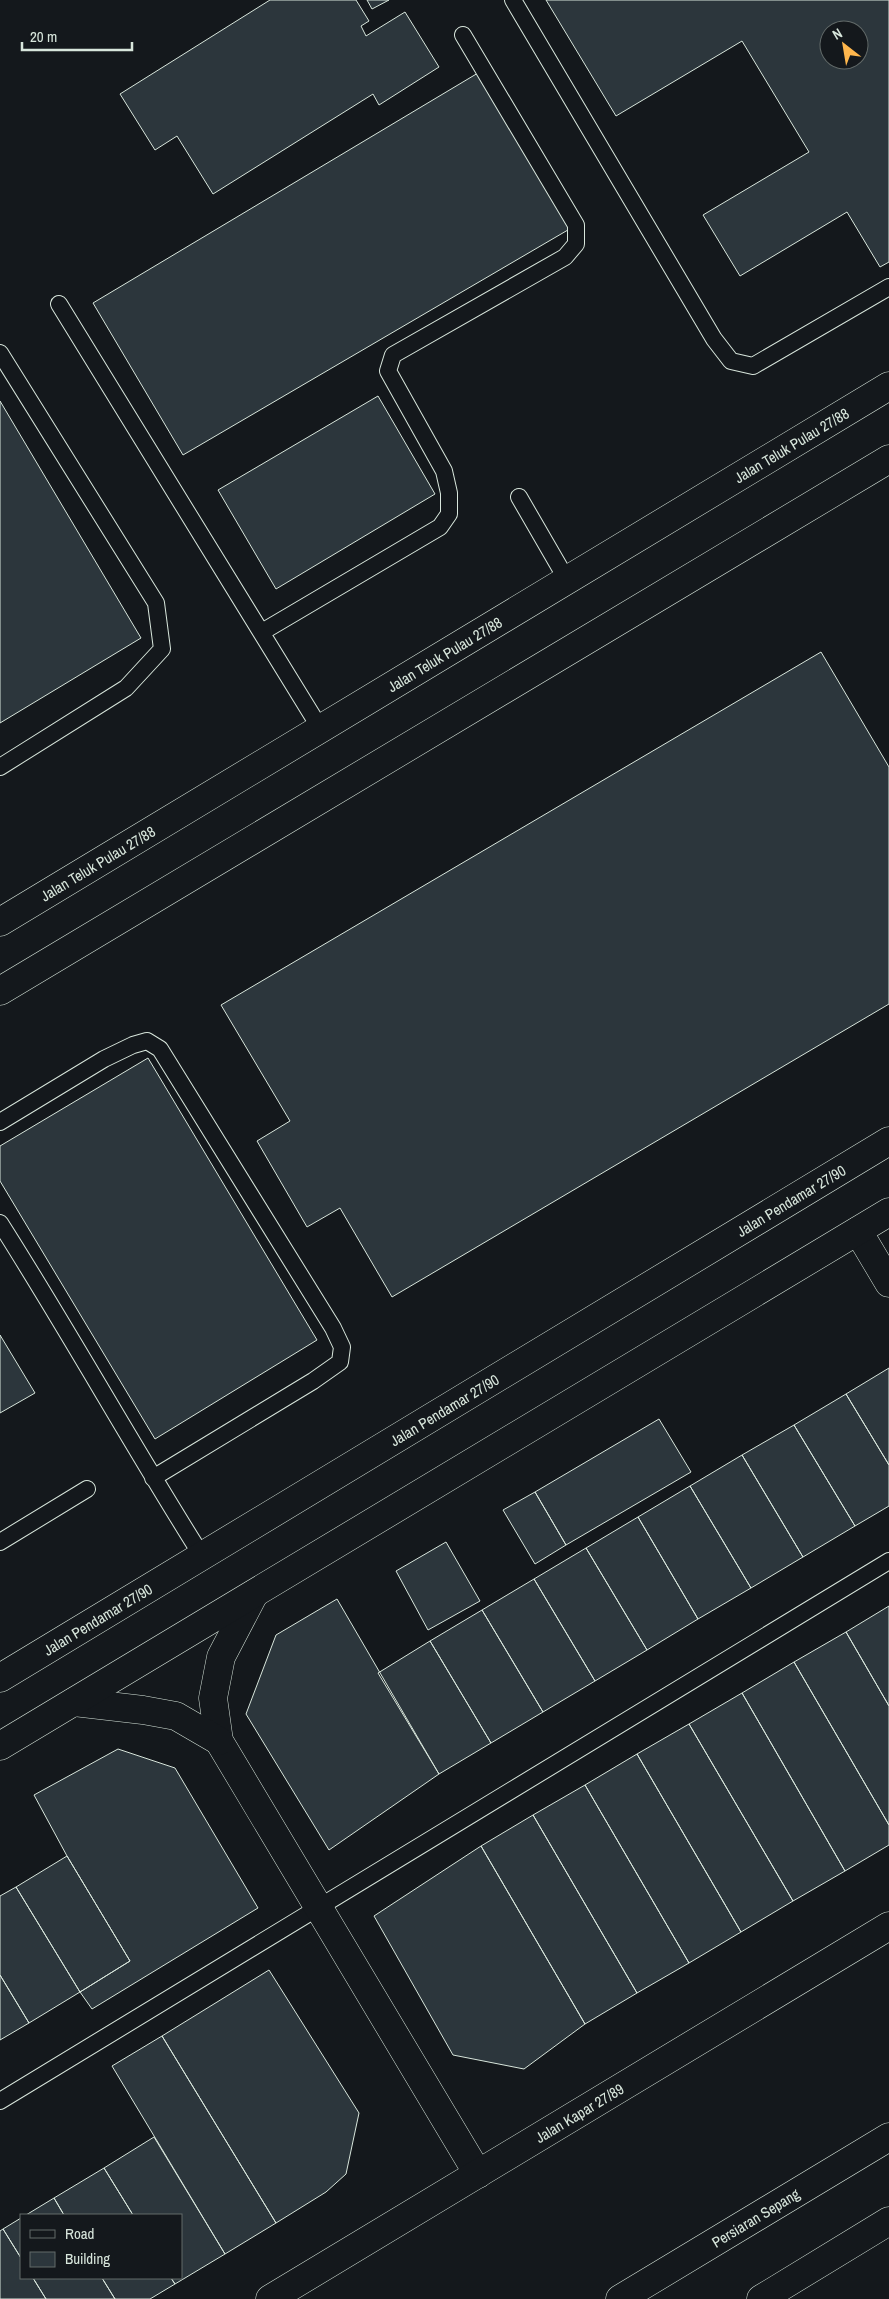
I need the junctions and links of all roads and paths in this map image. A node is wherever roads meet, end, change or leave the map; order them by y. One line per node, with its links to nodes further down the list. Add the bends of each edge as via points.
1 (513, 0): 3 (lane, via 730,361 753,366)
2 (463, 35): 10 (lane, via 576,225 576,244 564,256 393,355 388,371 444,471 449,514 440,527)
3 (889, 287)
4 (59, 304): 10 (lane)
5 (0, 353): 12 (lane, via 156,603 162,649 126,688)
6 (889, 386): 9 (street, Jalan Teluk Pulau 27/88)
7 (889, 459): 14 (street)
8 (520, 497): 9 (lane)
9 (567, 580): 11 (street, Jalan Teluk Pulau 27/88)
10 (262, 632): 11 (lane)
11 (320, 728): 13 (street, Jalan Teluk Pulau 27/88)
12 (0, 767)
13 (0, 922)
14 (0, 991)
15 (0, 1122): 21 (lane, via 133,1045 147,1041 160,1049 333,1328 342,1348 340,1362 313,1382)
16 (889, 1141): 24 (street, Jalan Pendamar 27/90)
17 (889, 1212): 19 (street)
18 (0, 1223): 21 (lane, via 55,1309)
19 (858, 1231): 20 (street); 26 (street)
20 (889, 1283)
21 (153, 1478): 24 (lane)
22 (87, 1489): 23 (lane)
23 (0, 1542)
24 (202, 1556): 27 (street, Jalan Pendamar 27/90)
25 (889, 1561): 31 (lane)
26 (255, 1593): 28 (street); 29 (street, via 221,1657 213,1698)
27 (1, 1674)
28 (74, 1702): 29 (street, via 176,1716); 30 (street)
29 (218, 1742): 31 (street)
30 (0, 1746)
31 (318, 1908): 33 (lane); 35 (street)
32 (889, 1926): 35 (street, Jalan Kapar 27/89)
33 (0, 2101)
34 (889, 2137): 38 (street, Persiaran Sepang)
35 (478, 2174): 37 (street, Jalan Kapar 27/89)
36 (889, 2221): 39 (street)
37 (270, 2299)
38 (620, 2299)
39 (761, 2299)

